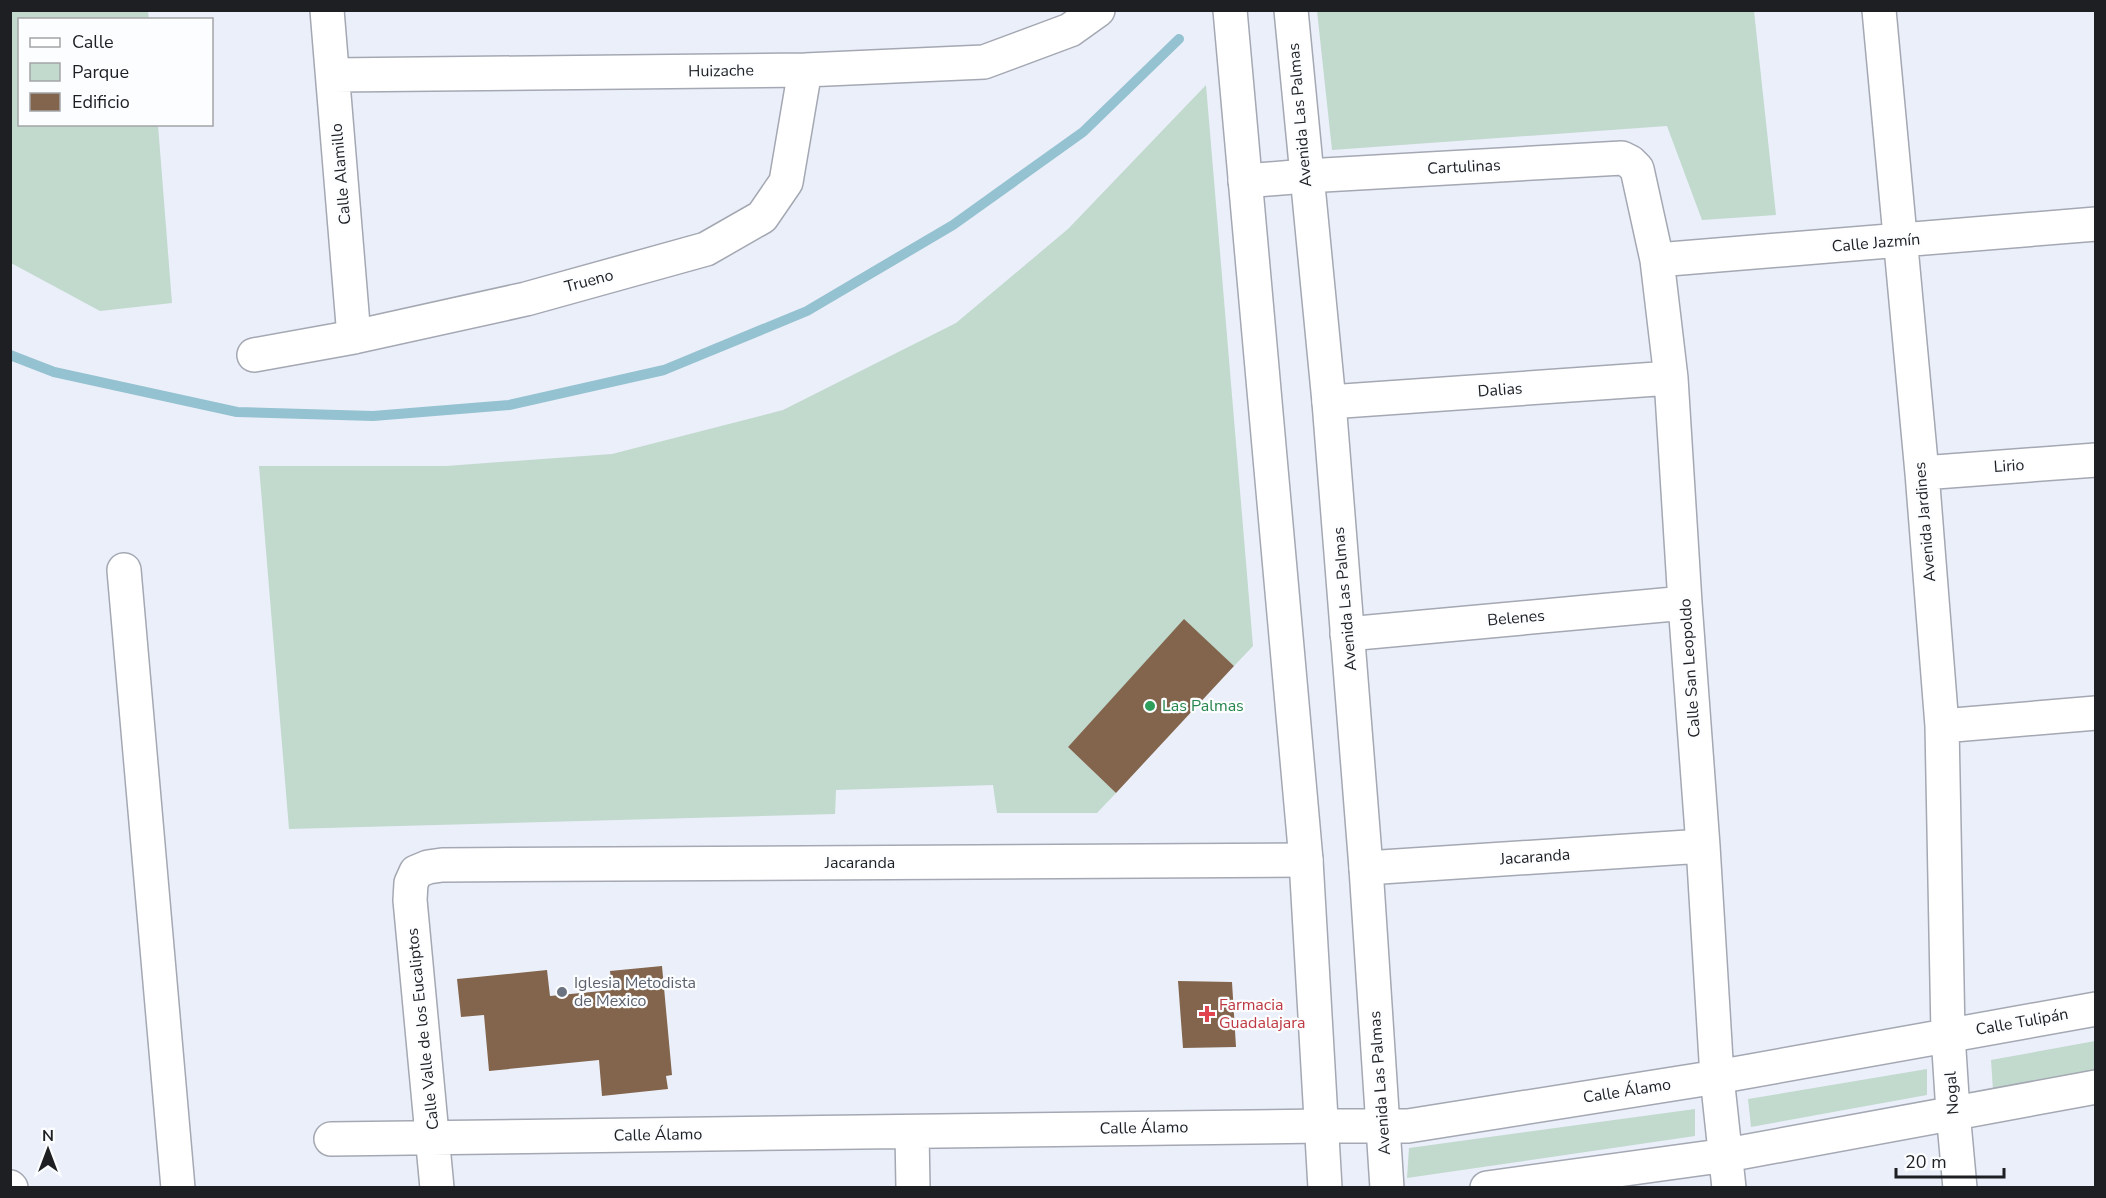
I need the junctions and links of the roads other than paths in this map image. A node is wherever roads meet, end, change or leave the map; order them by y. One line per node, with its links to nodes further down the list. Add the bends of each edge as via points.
1 (327, 10): 7 (street, Calle Alamillo)
2 (1098, 10): 6 (street, Huizache, via 1070,30 984,62)
3 (1230, 10): 10 (street)
4 (1291, 10): 9 (street, Avenida Las Palmas)
5 (1879, 10): 12 (street, Avenida Jardines)
6 (805, 70): 7 (street, Huizache); 14 (street, Trueno, via 786,183 762,217 706,249 526,299)
7 (333, 75): 14 (street, Calle Alamillo)
8 (1622, 158): 9 (street, Cartulinas); 13 (street, Calle San Leopoldo, via 1637,169)
9 (1306, 176): 10 (street, Cartulinas); 17 (street, Avenida Las Palmas)
10 (1245, 181): 26 (street)
11 (2096, 224): 12 (street, Calle Jazmín)
12 (1899, 241): 13 (street, Calle Jazmín); 19 (street, Avenida Jardines)
13 (1657, 260): 16 (street, Calle San Leopoldo)
14 (354, 337): 15 (street, Trueno)
15 (254, 356)
16 (1671, 378): 17 (street, Dalias); 21 (street, Calle San Leopoldo)
17 (1329, 402): 22 (street, Avenida Las Palmas)
18 (2096, 460): 19 (street, Lirio)
19 (1922, 473): 24 (street, Avenida Jardines)
20 (124, 570): 40 (street)
21 (1685, 603): 22 (street, Belenes); 25 (street, Calle San Leopoldo)
22 (1347, 634): 27 (street, Avenida Las Palmas)
23 (2096, 713): 24 (street)
24 (1942, 726): 30 (street, Avenida Jardines)
25 (1703, 846): 27 (street, Jacaranda); 31 (street, Calle San Leopoldo)
26 (1306, 860): 28 (street, Jacaranda, via 442,865); 34 (street)
27 (1366, 868): 35 (street, Avenida Las Palmas)
28 (416, 872): 37 (street, Calle Valle de los Eucaliptos, via 410,900)
29 (2096, 1009): 30 (street, Calle Tulipán)
30 (1948, 1035): 31 (street, Calle Álamo); 33 (street, Nogal)
31 (1717, 1077): 35 (street, Calle Álamo, via 1408,1126); 39 (street, Calle San Leopoldo)
32 (2096, 1087): 33 (street)
33 (1953, 1113): 39 (street); 47 (street, Nogal)
34 (1322, 1126): 35 (street, Calle Álamo); 36 (street, Calle Álamo); 43 (street)
35 (1383, 1126): 44 (street, Avenida Las Palmas)
36 (912, 1132): 37 (street, Calle Álamo); 42 (street)
37 (434, 1138): 38 (street, Calle Álamo); 41 (street, Calle Valle de los Eucaliptos)
38 (331, 1139)
39 (1727, 1155): 45 (street); 46 (street, Calle San Leopoldo)
40 (178, 1188)
41 (437, 1188)
42 (914, 1188)
43 (1325, 1188)
44 (1387, 1188)
45 (1487, 1188)
46 (1729, 1188)
47 (1960, 1188)

